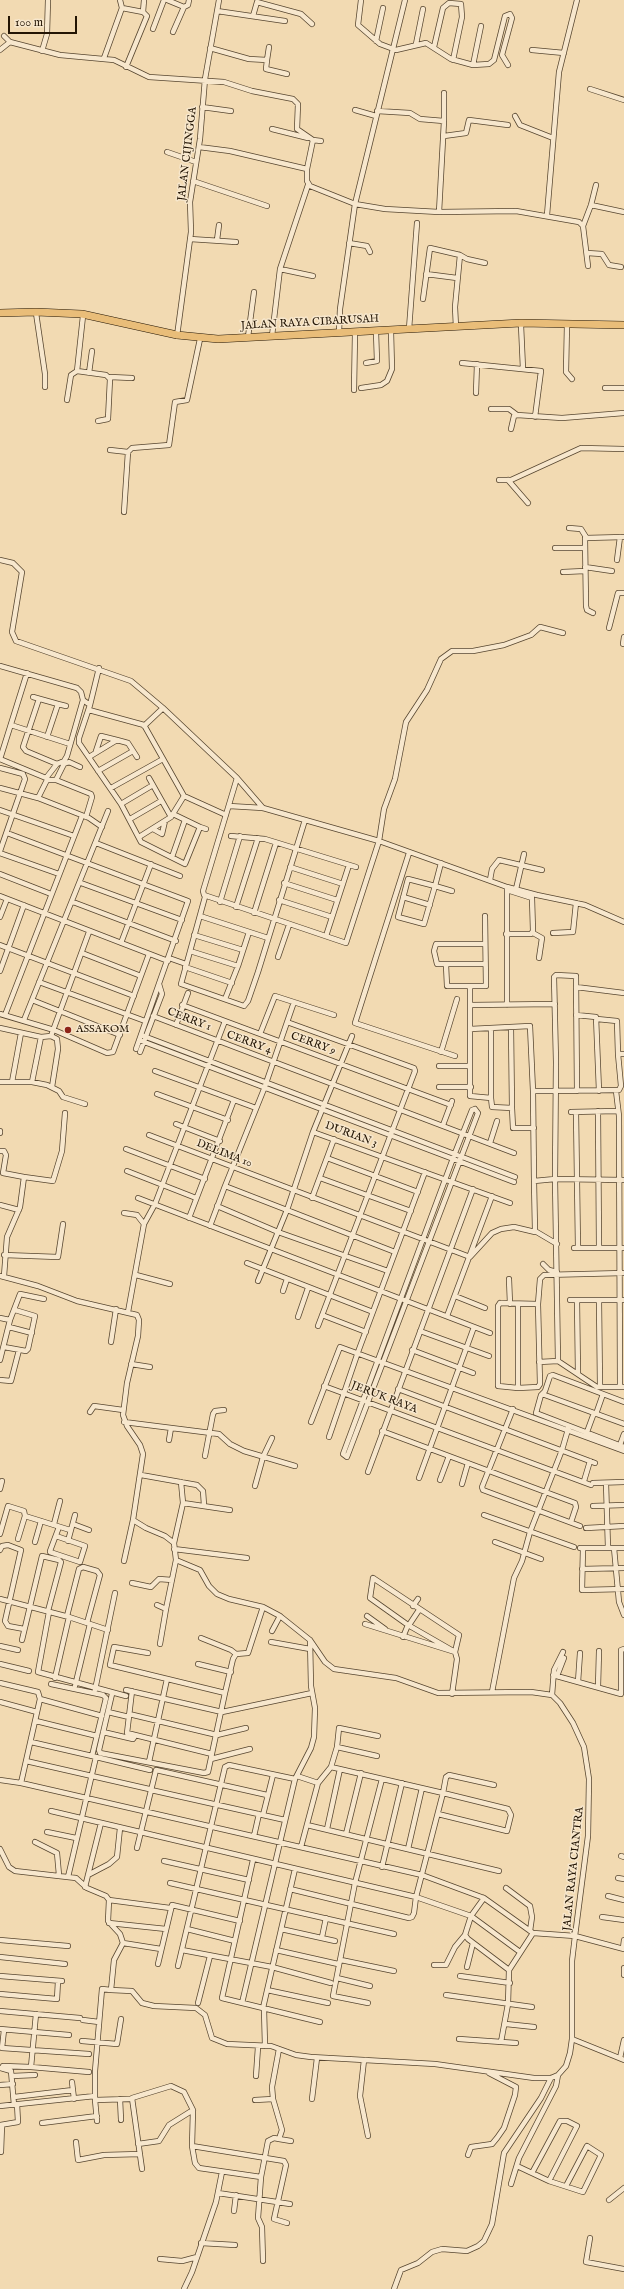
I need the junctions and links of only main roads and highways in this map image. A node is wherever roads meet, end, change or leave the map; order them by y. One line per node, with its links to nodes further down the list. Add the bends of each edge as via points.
1 (2, 314): 4 (main road, JALAN RAYA CIBARUSAH, via 83,316); 4 (main road, JALAN RAYA CIBARUSAH, via 82,314)
2 (624, 326): 3 (main road, JALAN RAYA CIBARUSAH, via 567,324); 3 (main road, JALAN RAYA CIBARUSAH, via 549,323)
3 (405, 330): 4 (main road, JALAN RAYA CIBARUSAH, via 218,339); 4 (main road, JALAN RAYA CIBARUSAH, via 227,340)
4 (177, 335)

